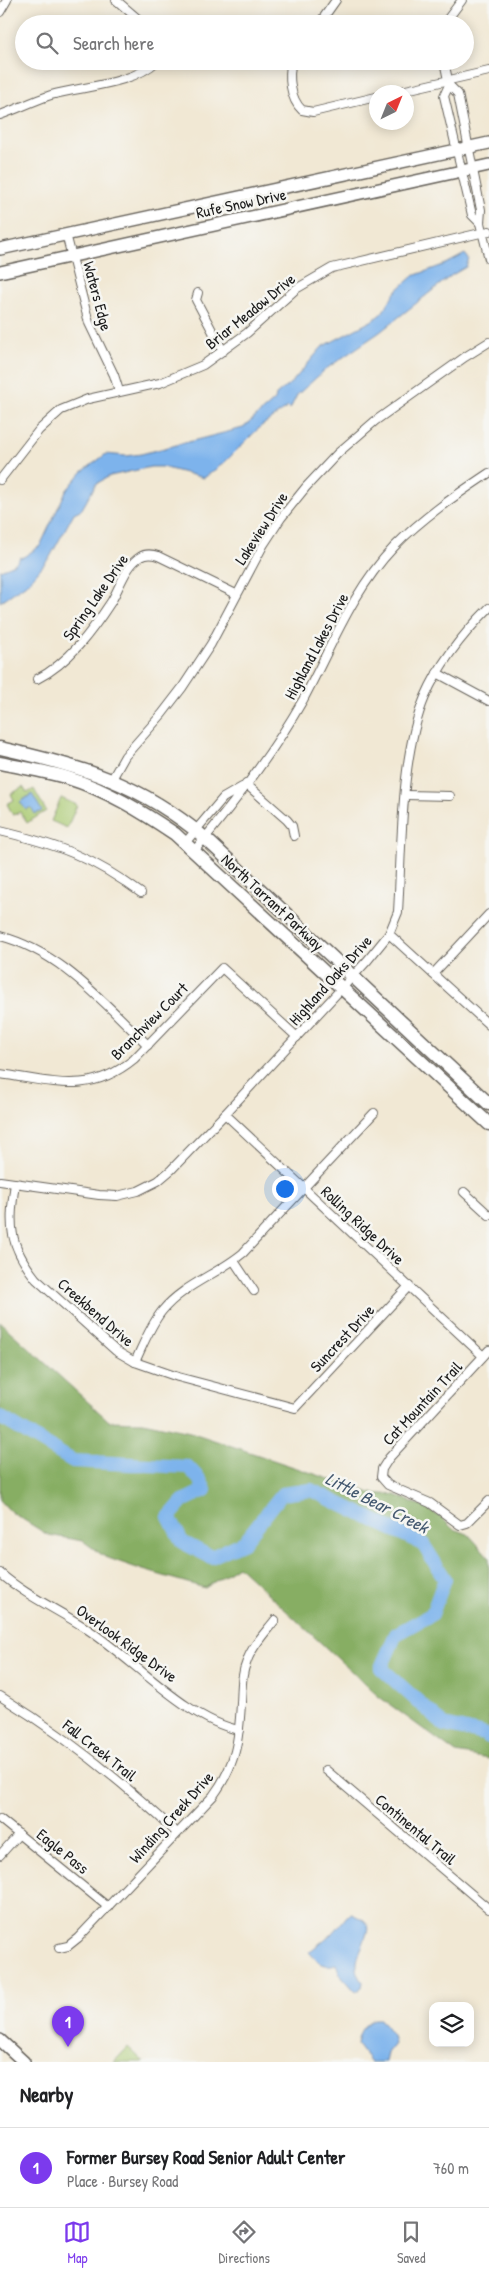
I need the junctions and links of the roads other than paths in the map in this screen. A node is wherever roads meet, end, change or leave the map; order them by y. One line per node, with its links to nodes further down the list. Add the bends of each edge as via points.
1 (7, 0): 5 (street)
2 (116, 0): 6 (street)
3 (336, 0): 7 (street)
4 (462, 0): 8 (street)
5 (0, 12)
6 (134, 15)
7 (325, 15)
8 (451, 15)
9 (144, 70): 16 (street, via 120,80 49,96)
10 (290, 70): 15 (street, via 294,97 302,110 313,112)
11 (446, 70): 13 (street)
12 (489, 72): 13 (street)
13 (449, 83): 14 (street); 18 (street, via 458,94); 19 (street, via 444,96)
14 (414, 89)
15 (369, 99)
16 (0, 115)
17 (489, 143): 18 (main road, Rufe Snow Drive)
18 (469, 147): 19 (main road, Rufe Snow Drive); 21 (street)
19 (457, 150): 21 (street); 22 (main road, Rufe Snow Drive)
20 (489, 165): 21 (main road, Rufe Snow Drive)
21 (467, 170): 23 (main road, Rufe Snow Drive); 24 (street, via 481,210 480,223)
22 (200, 206): 23 (main road); 25 (main road, Rufe Snow Drive)
23 (204, 227): 27 (main road, Rufe Snow Drive)
24 (486, 232): 28 (street); 32 (street, Briar Meadow Drive, via 332,268 296,290)
25 (66, 234): 26 (main road, Rufe Snow Drive); 27 (street, Waters Edge)
26 (0, 249)
27 (74, 257): 29 (main road, Rufe Snow Drive); 33 (street, Waters Edge, via 88,323)
28 (489, 259)
29 (0, 272)
30 (198, 293): 32 (street, via 196,300)
31 (489, 342): 36 (street, Lakeview Drive, via 381,416 338,453 281,518)
32 (223, 351): 33 (street, Briar Meadow Drive, via 174,379)
33 (119, 391): 35 (street, Briar Meadow Drive, via 73,405 55,415 39,430)
34 (489, 473): 44 (street, Highland Lakes Drive, via 438,508 377,568 335,633 302,702)
35 (0, 480)
36 (236, 594): 39 (street, Spring Lake Drive, via 158,556 147,554 133,563 110,603 70,656); 43 (street, Lakeview Drive, via 182,688 125,756)
37 (489, 608): 38 (street, Highland Oaks Drive, via 450,652)
38 (437, 673): 40 (street); 45 (street, Highland Oaks Drive, via 424,698 416,728)
39 (37, 679)
40 (489, 701)
41 (3, 748): 42 (street); 43 (main road, North Tarrant Parkway, via 81,767)
42 (1, 766): 50 (main road, North Tarrant Parkway, via 58,775 111,794 152,818)
43 (112, 779): 48 (main road, North Tarrant Parkway, via 151,800)
44 (246, 784): 48 (street, Highland Lakes Drive); 48 (street, Highland Lakes Drive, via 223,798); 49 (street, via 287,820)
45 (406, 796): 46 (street); 53 (street, Highland Oaks Drive, via 398,912)
46 (450, 796)
47 (0, 832): 51 (street, via 67,849 101,866)
48 (200, 834): 50 (street, Highland Lakes Drive); 50 (street, Highland Lakes Drive); 56 (main road, North Tarrant Parkway)
49 (294, 836)
50 (190, 847): 57 (main road, North Tarrant Parkway)
51 (141, 893)
52 (489, 914): 55 (street)
53 (389, 934): 55 (street); 56 (street, Highland Oaks Drive)
54 (0, 936): 60 (street, via 32,947 57,962)
55 (432, 974): 58 (street)
56 (353, 976): 57 (street, Highland Oaks Drive); 62 (main road, North Tarrant Parkway)
57 (342, 988): 59 (street, Highland Oaks Drive); 65 (main road, North Tarrant Parkway)
58 (489, 1025)
59 (297, 1037): 60 (street, Branchview Court, via 222,968); 64 (street, Highland Oaks Drive)
60 (148, 1046): 61 (street, Branchview Court, via 120,1071 88,1083 69,1084)
61 (0, 1074)
62 (489, 1104)
63 (374, 1113): 68 (street)
64 (225, 1114): 67 (street, Highland Oaks Drive, via 172,1170 138,1192 99,1196); 68 (street, Rolling Ridge Drive)
65 (489, 1124)
66 (0, 1181): 67 (street, Highland Oaks Drive)
67 (15, 1183): 75 (street, Creekbend Drive, via 11,1232 27,1267 110,1345)
68 (304, 1189): 71 (street); 72 (street, Rolling Ridge Drive)
69 (464, 1192): 70 (street)
70 (489, 1216)
71 (234, 1261): 73 (street); 75 (street, via 172,1300 155,1322)
72 (409, 1286): 74 (street, Rolling Ridge Drive); 76 (street, Suncrest Drive)
73 (254, 1291)
74 (486, 1353): 77 (street, Cat Mountain Trail, via 392,1454 382,1469 381,1478 388,1485 430,1504 460,1526 468,1523)
75 (135, 1362): 76 (street, Creekbend Drive)
76 (295, 1408)
77 (489, 1501)
78 (0, 1573): 81 (street, Overlook Ridge Drive, via 87,1629 197,1713)
79 (275, 1620): 81 (street, Winding Creek Drive, via 254,1647 242,1675)
80 (0, 1696): 84 (street, Fall Creek Trail, via 56,1733 142,1800)
81 (239, 1730): 84 (street, Winding Creek Drive, via 234,1759 224,1781)
82 (326, 1770): 88 (street, Continental Trail)
83 (0, 1819): 85 (street, Eagle Pass)
84 (177, 1833): 87 (street, Winding Creek Drive)
85 (19, 1834): 86 (street); 87 (street, Eagle Pass)
86 (0, 1854)
87 (108, 1907): 89 (street, Winding Creek Drive, via 78,1938)
88 (489, 1910)
89 (59, 1948)
90 (0, 2040): 91 (main road)
91 (24, 2062)

